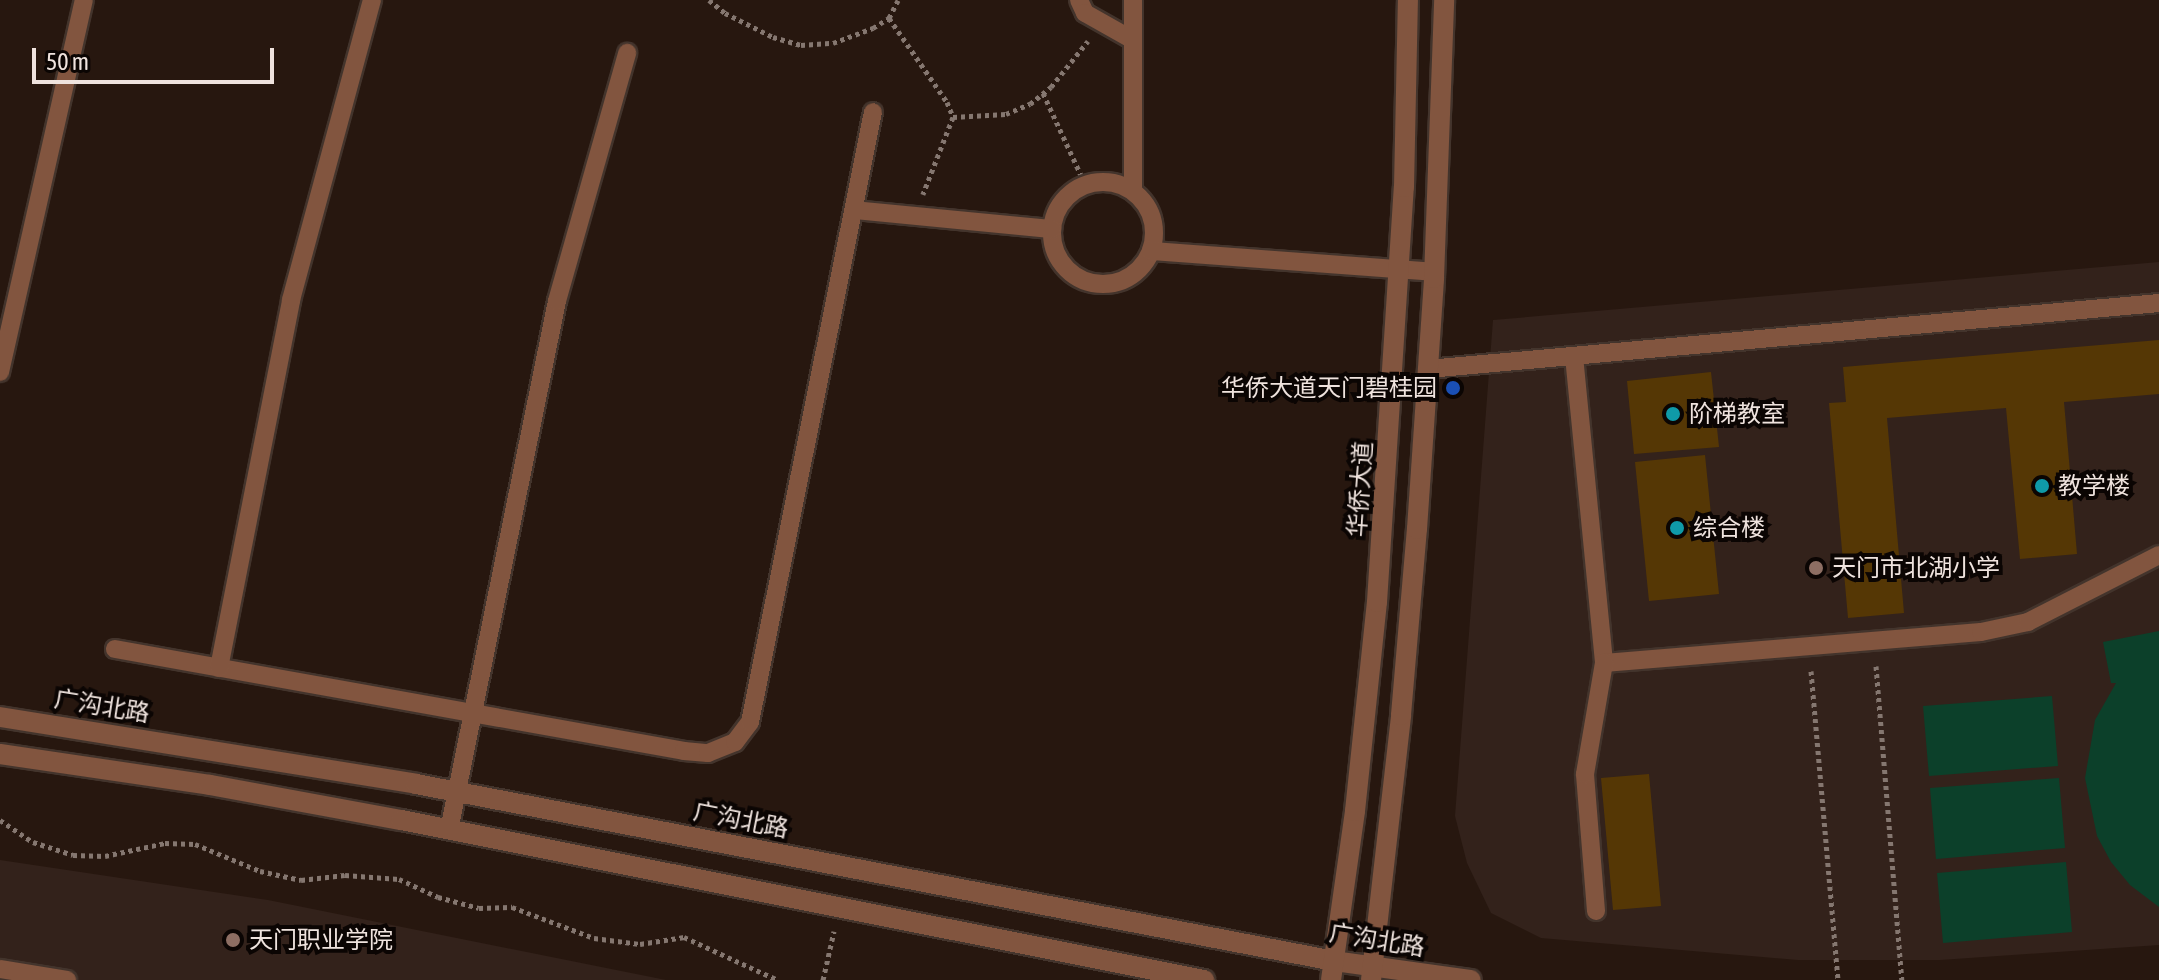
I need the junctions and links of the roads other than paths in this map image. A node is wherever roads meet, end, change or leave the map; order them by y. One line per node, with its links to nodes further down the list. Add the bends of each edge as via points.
1 (84, 0): 19 (lane)
2 (372, 0): 23 (lane, via 291,300)
3 (1079, 0): 7 (lane, via 1085,13)
4 (1133, 0): 7 (lane)
5 (1408, 0): 14 (street, 华侨大道)
6 (1444, 0): 15 (street)
7 (1133, 40): 10 (lane)
8 (627, 53): 24 (lane, via 557,301)
9 (873, 112): 11 (lane)
10 (1133, 191): 12 (lane, via 1101,180 1085,184 1059,205); 13 (lane, via 1152,217)
11 (854, 210): 12 (lane); 24 (lane, via 750,722 735,742 708,753 684,751)
12 (1052, 229): 13 (lane, via 1056,254 1066,269 1096,284 1130,277)
13 (1151, 251): 14 (lane)
14 (1400, 270): 15 (lane); 31 (street, 华侨大道, via 1377,602)
15 (1434, 272): 18 (street)
16 (2159, 303): 17 (lane)
17 (1574, 356): 18 (lane); 22 (lane)
18 (1428, 369): 32 (street, via 1401,715)
19 (0, 372)
20 (2159, 555): 22 (lane, via 2028,622 1981,632)
21 (115, 649): 23 (lane)
22 (1604, 663): 29 (lane, via 1585,774)
23 (219, 668): 24 (lane)
24 (472, 713): 27 (lane)
25 (0, 717): 27 (street, 广沟北路)
26 (0, 754): 28 (street, via 210,785)
27 (456, 792): 28 (lane); 31 (street, 广沟北路)
28 (449, 830): 34 (street)
29 (1596, 911)
30 (0, 969): 33 (lane)
31 (1332, 970): 32 (street, 广沟北路)
32 (1372, 974): 35 (street, 广沟北路)
33 (67, 980)
34 (1204, 980)
35 (1471, 980)

